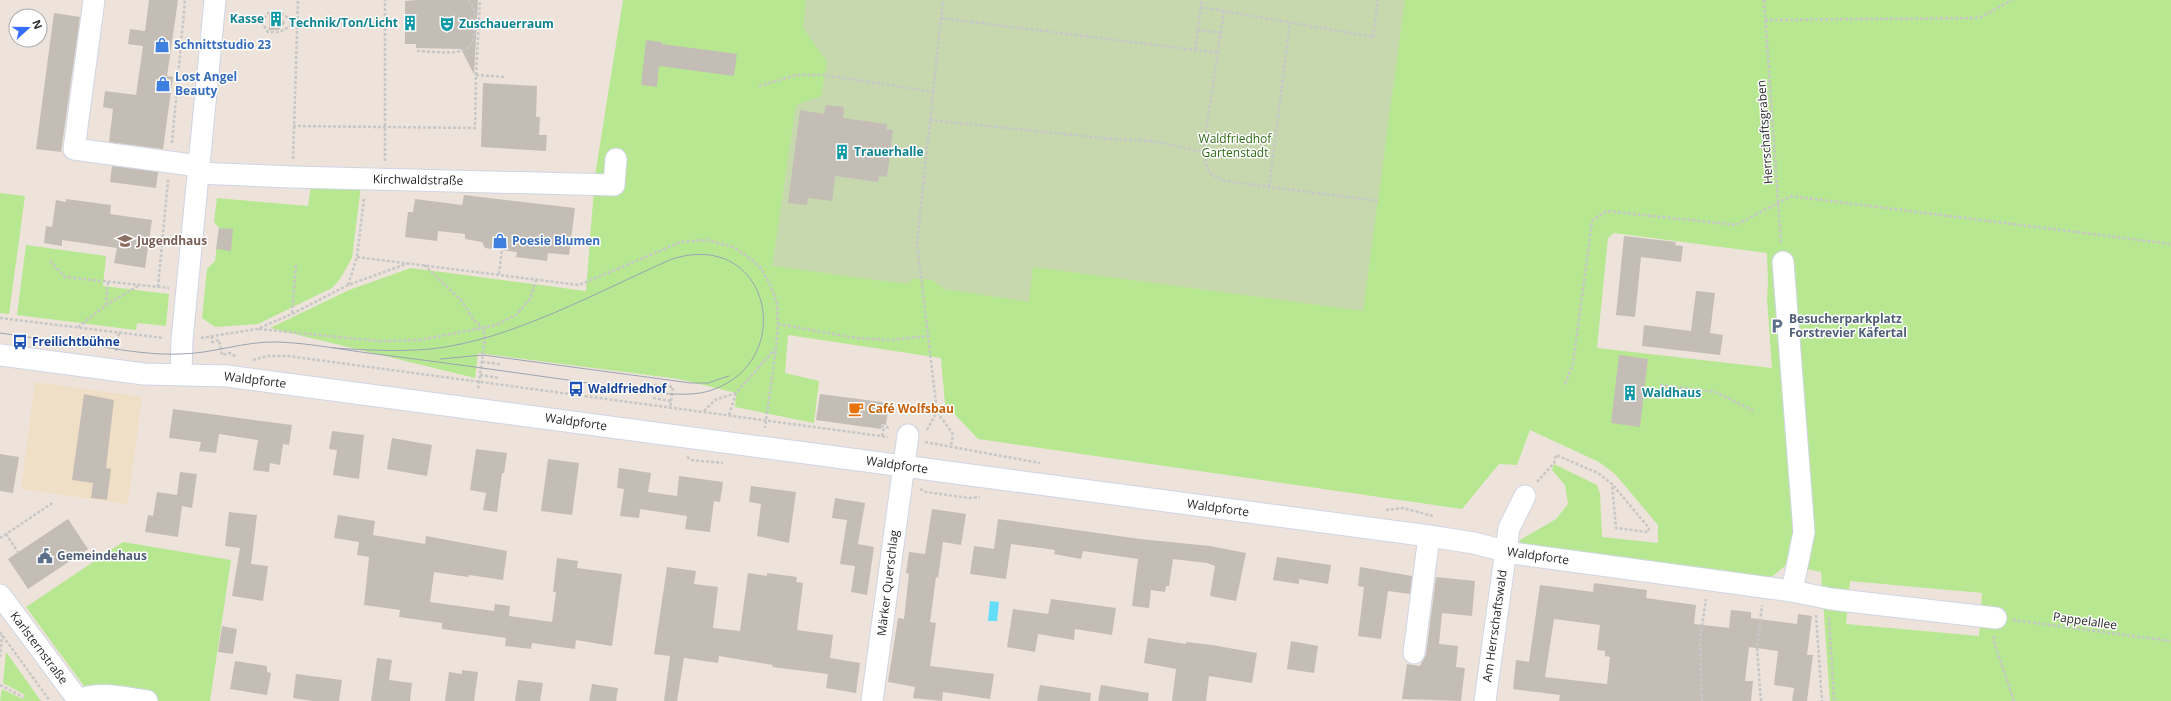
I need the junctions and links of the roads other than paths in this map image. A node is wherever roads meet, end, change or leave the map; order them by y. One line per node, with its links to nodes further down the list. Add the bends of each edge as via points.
1 (94, 0): 4 (street, Kirchwaldstraße, via 74,150)
2 (215, 0): 4 (street)
3 (616, 159): 4 (street, Kirchwaldstraße, via 614,184 292,177)
4 (199, 169): 7 (street)
5 (1783, 262): 13 (street, via 1804,532)
6 (0, 355): 7 (street, Waldpforte, via 144,374)
7 (181, 374): 9 (street, Waldpforte, via 227,376)
8 (913, 438): 9 (street, Märker Querschlag)
9 (912, 467): 11 (street, Waldpforte); 19 (street, Märker Querschlag)
10 (1525, 496): 12 (street, Am Herrschaftswald, via 1509,528)
11 (1429, 536): 12 (street, Waldpforte, via 1474,543); 16 (street)
12 (1505, 552): 13 (street, Waldpforte); 20 (street, Am Herrschaftswald)
13 (1792, 592): 15 (street, Waldpforte, via 1823,598)
14 (0, 595): 17 (street, Karlsternstraße)
15 (1996, 618)
16 (1414, 653)
17 (78, 700): 18 (street, via 90,695 101,695)
18 (147, 701)
19 (872, 701)
20 (1484, 701)

